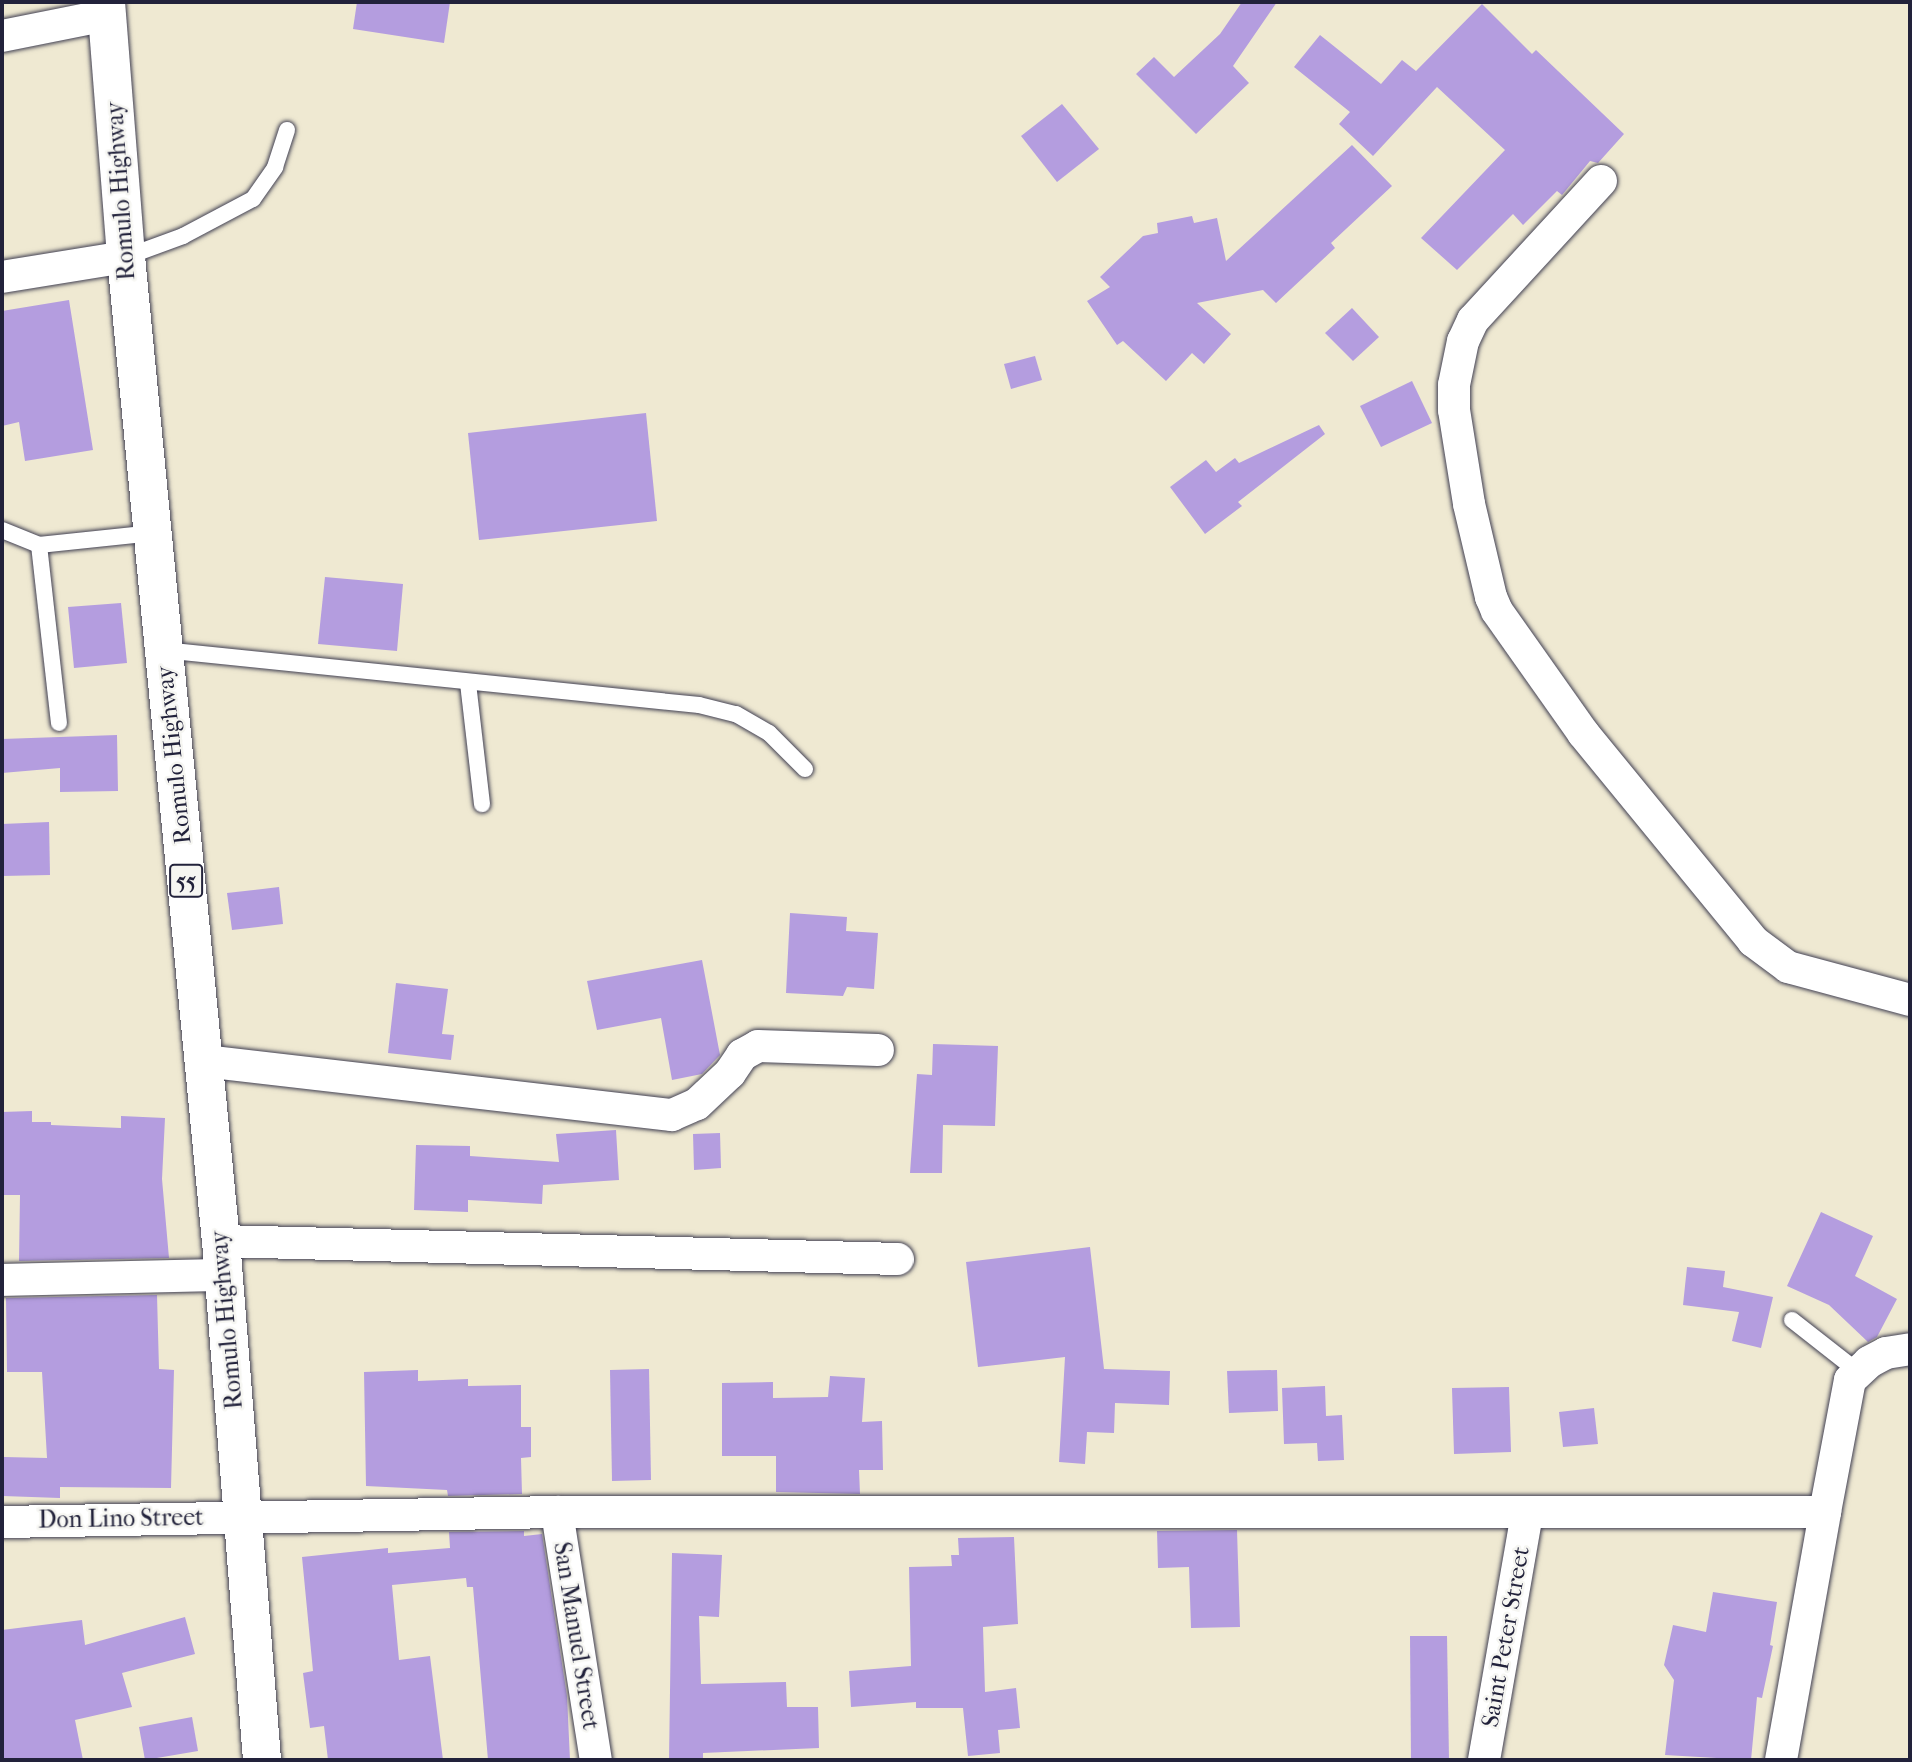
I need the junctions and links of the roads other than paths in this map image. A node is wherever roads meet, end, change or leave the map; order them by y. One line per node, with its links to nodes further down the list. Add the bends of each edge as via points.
1 (106, 8): 2 (street); 5 (highway, Romulo Highway / 55)
2 (2, 36)
3 (287, 130): 5 (lane, via 275,167 253,199 195,230)
4 (1601, 181): 15 (street, via 1473,320 1463,341 1454,410 1491,597 1583,733 1753,941 1788,968)
5 (126, 257): 6 (street); 8 (highway, Romulo Highway / 55)
6 (2, 277)
7 (2, 530): 9 (lane)
8 (153, 533): 9 (lane); 10 (highway, Romulo Highway / 55)
9 (39, 545): 12 (lane)
10 (163, 650): 11 (lane); 17 (highway, Romulo Highway / 55)
11 (468, 683): 13 (lane, via 699,705 736,714 769,733); 14 (lane)
12 (59, 723)
13 (805, 769)
14 (482, 804)
15 (1910, 1000)
16 (878, 1050): 17 (street, via 758,1046 742,1055 697,1104 672,1115)
17 (204, 1061): 18 (highway, Romulo Highway / 55)
18 (223, 1258): 19 (street); 20 (street); 27 (highway, Romulo Highway / 55)
19 (898, 1259)
20 (2, 1280)
21 (1792, 1320): 23 (lane)
22 (1910, 1349): 23 (street, via 1886,1353)
23 (1857, 1371): 25 (street, via 1846,1394)
24 (557, 1512): 26 (street, Don Lino Street); 27 (street, Don Lino Street); 30 (street, San Manuel Street)
25 (1825, 1512): 26 (street, Don Lino Street); 32 (street)
26 (1527, 1513): 31 (street, Saint Peter Street)
27 (241, 1516): 28 (street, Don Lino Street); 29 (highway, Romulo Highway / 55)
28 (2, 1522)
29 (262, 1760)
30 (596, 1760)
31 (1484, 1760)
32 (1781, 1760)

